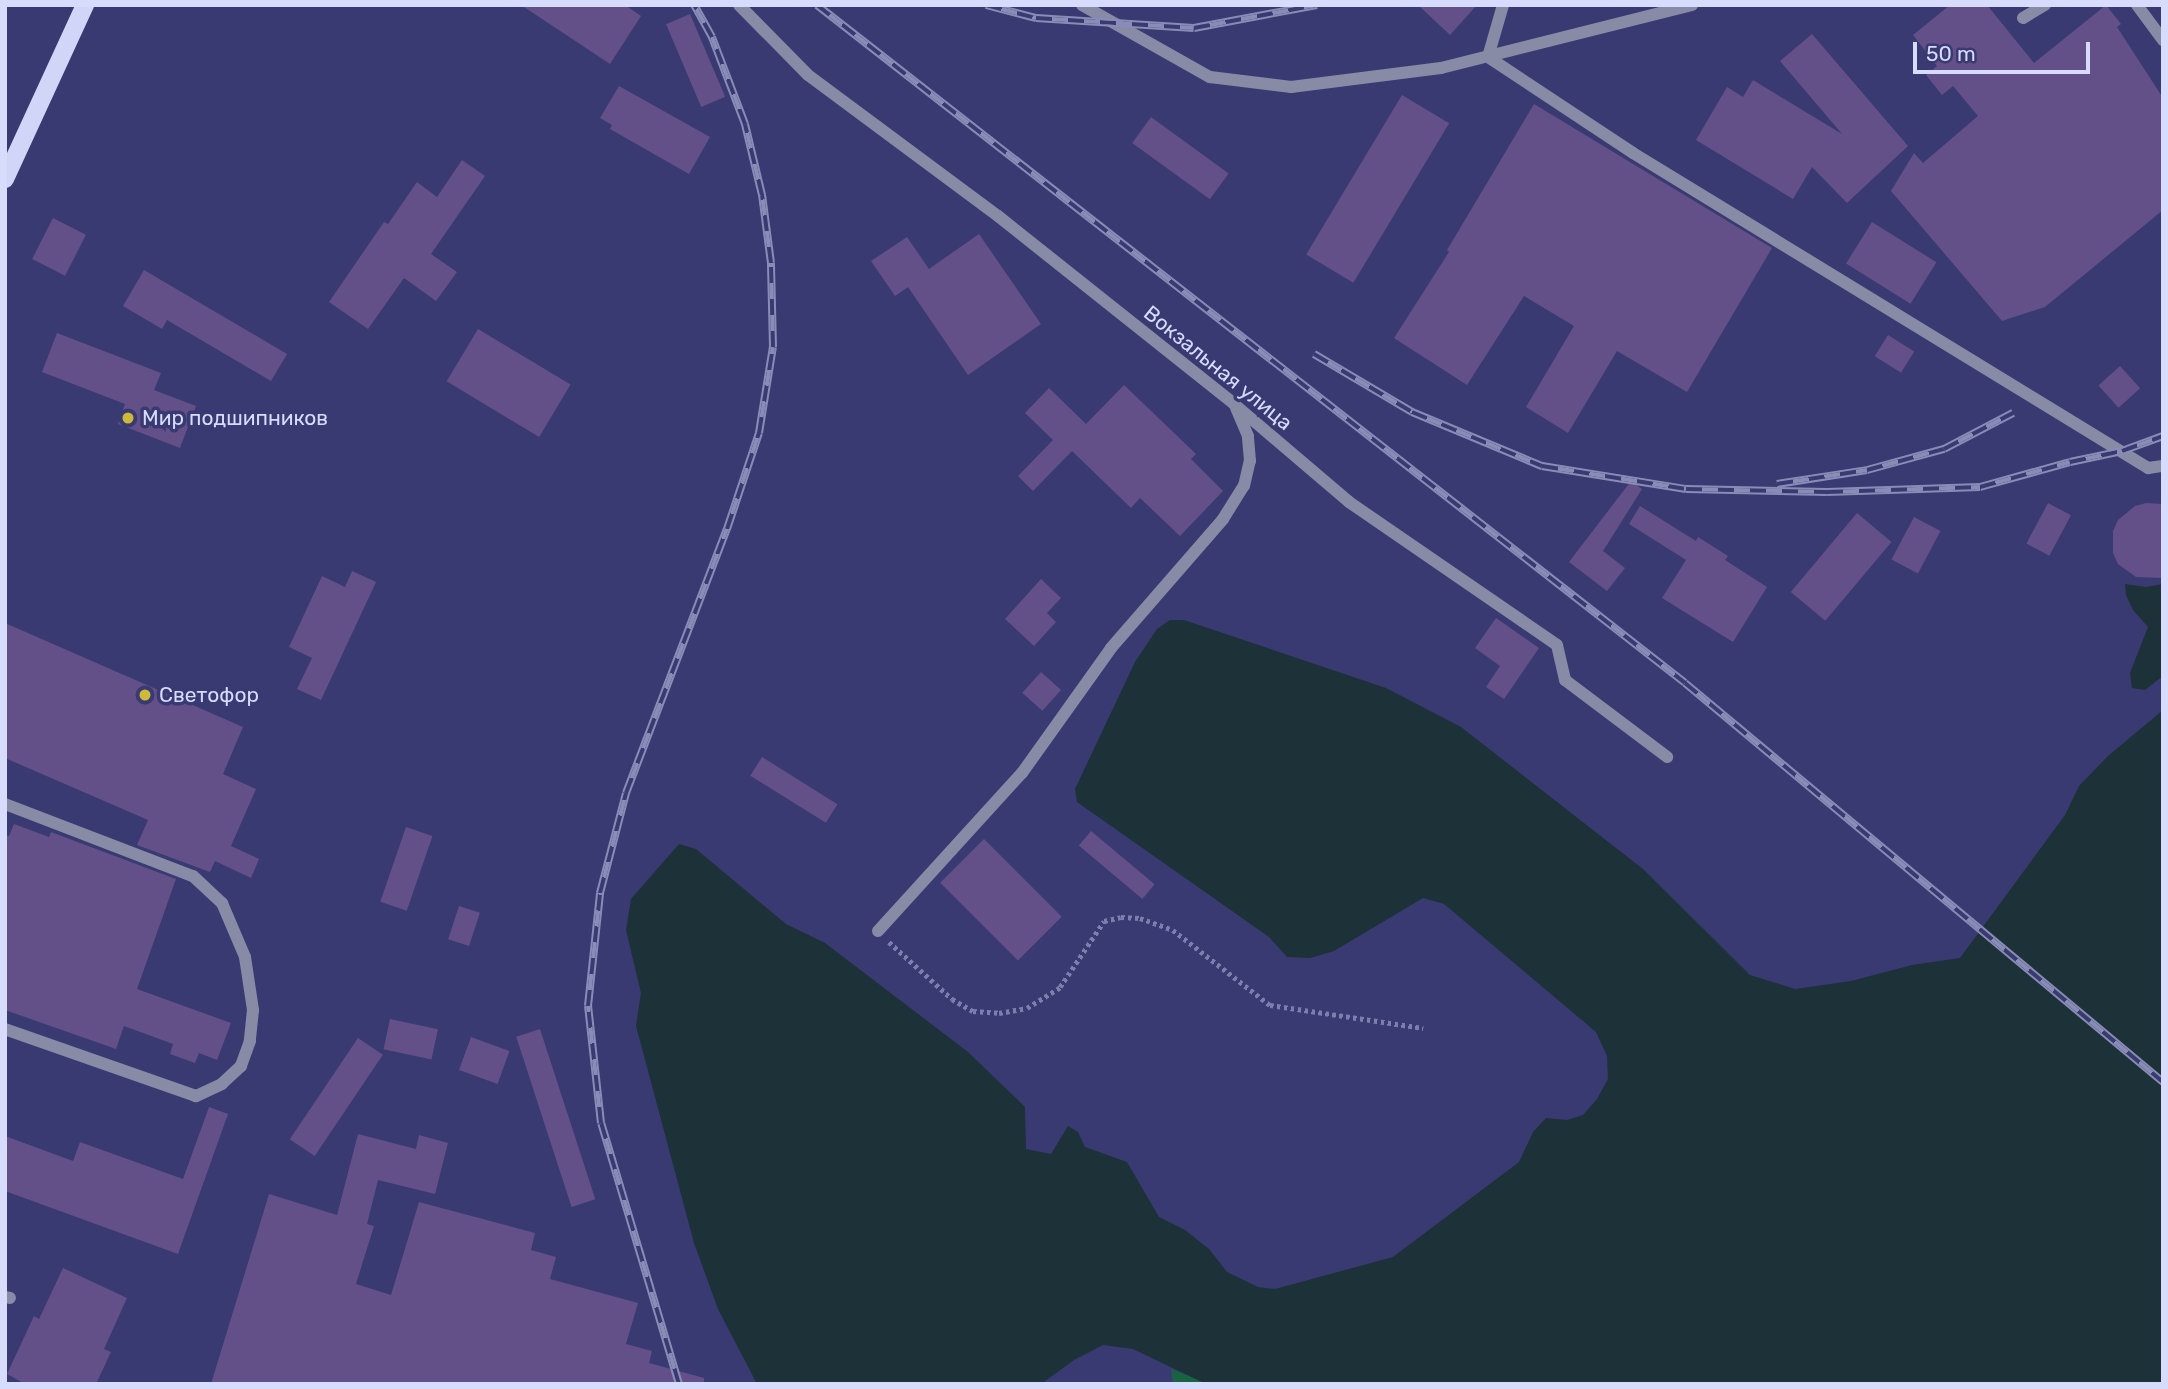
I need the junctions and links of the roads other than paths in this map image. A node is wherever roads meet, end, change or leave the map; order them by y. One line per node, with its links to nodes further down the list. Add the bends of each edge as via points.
1 (85, 5): 11 (main road)
2 (739, 5): 12 (street, Вокзальная улица, via 808,75 998,215)
3 (1082, 5): 10 (street, via 1210,77 1290,87 1441,68)
4 (1503, 5): 10 (street)
5 (1692, 5): 10 (street)
6 (2045, 5): 8 (street)
7 (2137, 5): 9 (street)
8 (2023, 18)
9 (2163, 40)
10 (1488, 57): 13 (street, via 1633,153 2148,468)
11 (5, 179)
12 (1234, 404): 14 (street, Вокзальная улица, via 1349,502 1557,645 1565,680); 16 (street, via 1248,436 1250,461 1244,486 1223,519 1111,648 1022,774)
13 (2163, 466)
14 (1667, 757)
15 (5, 804): 17 (street, via 193,876 222,903 245,957 253,1010 250,1041 240,1066 222,1084 196,1096)
16 (878, 932)
17 (5, 1029)

